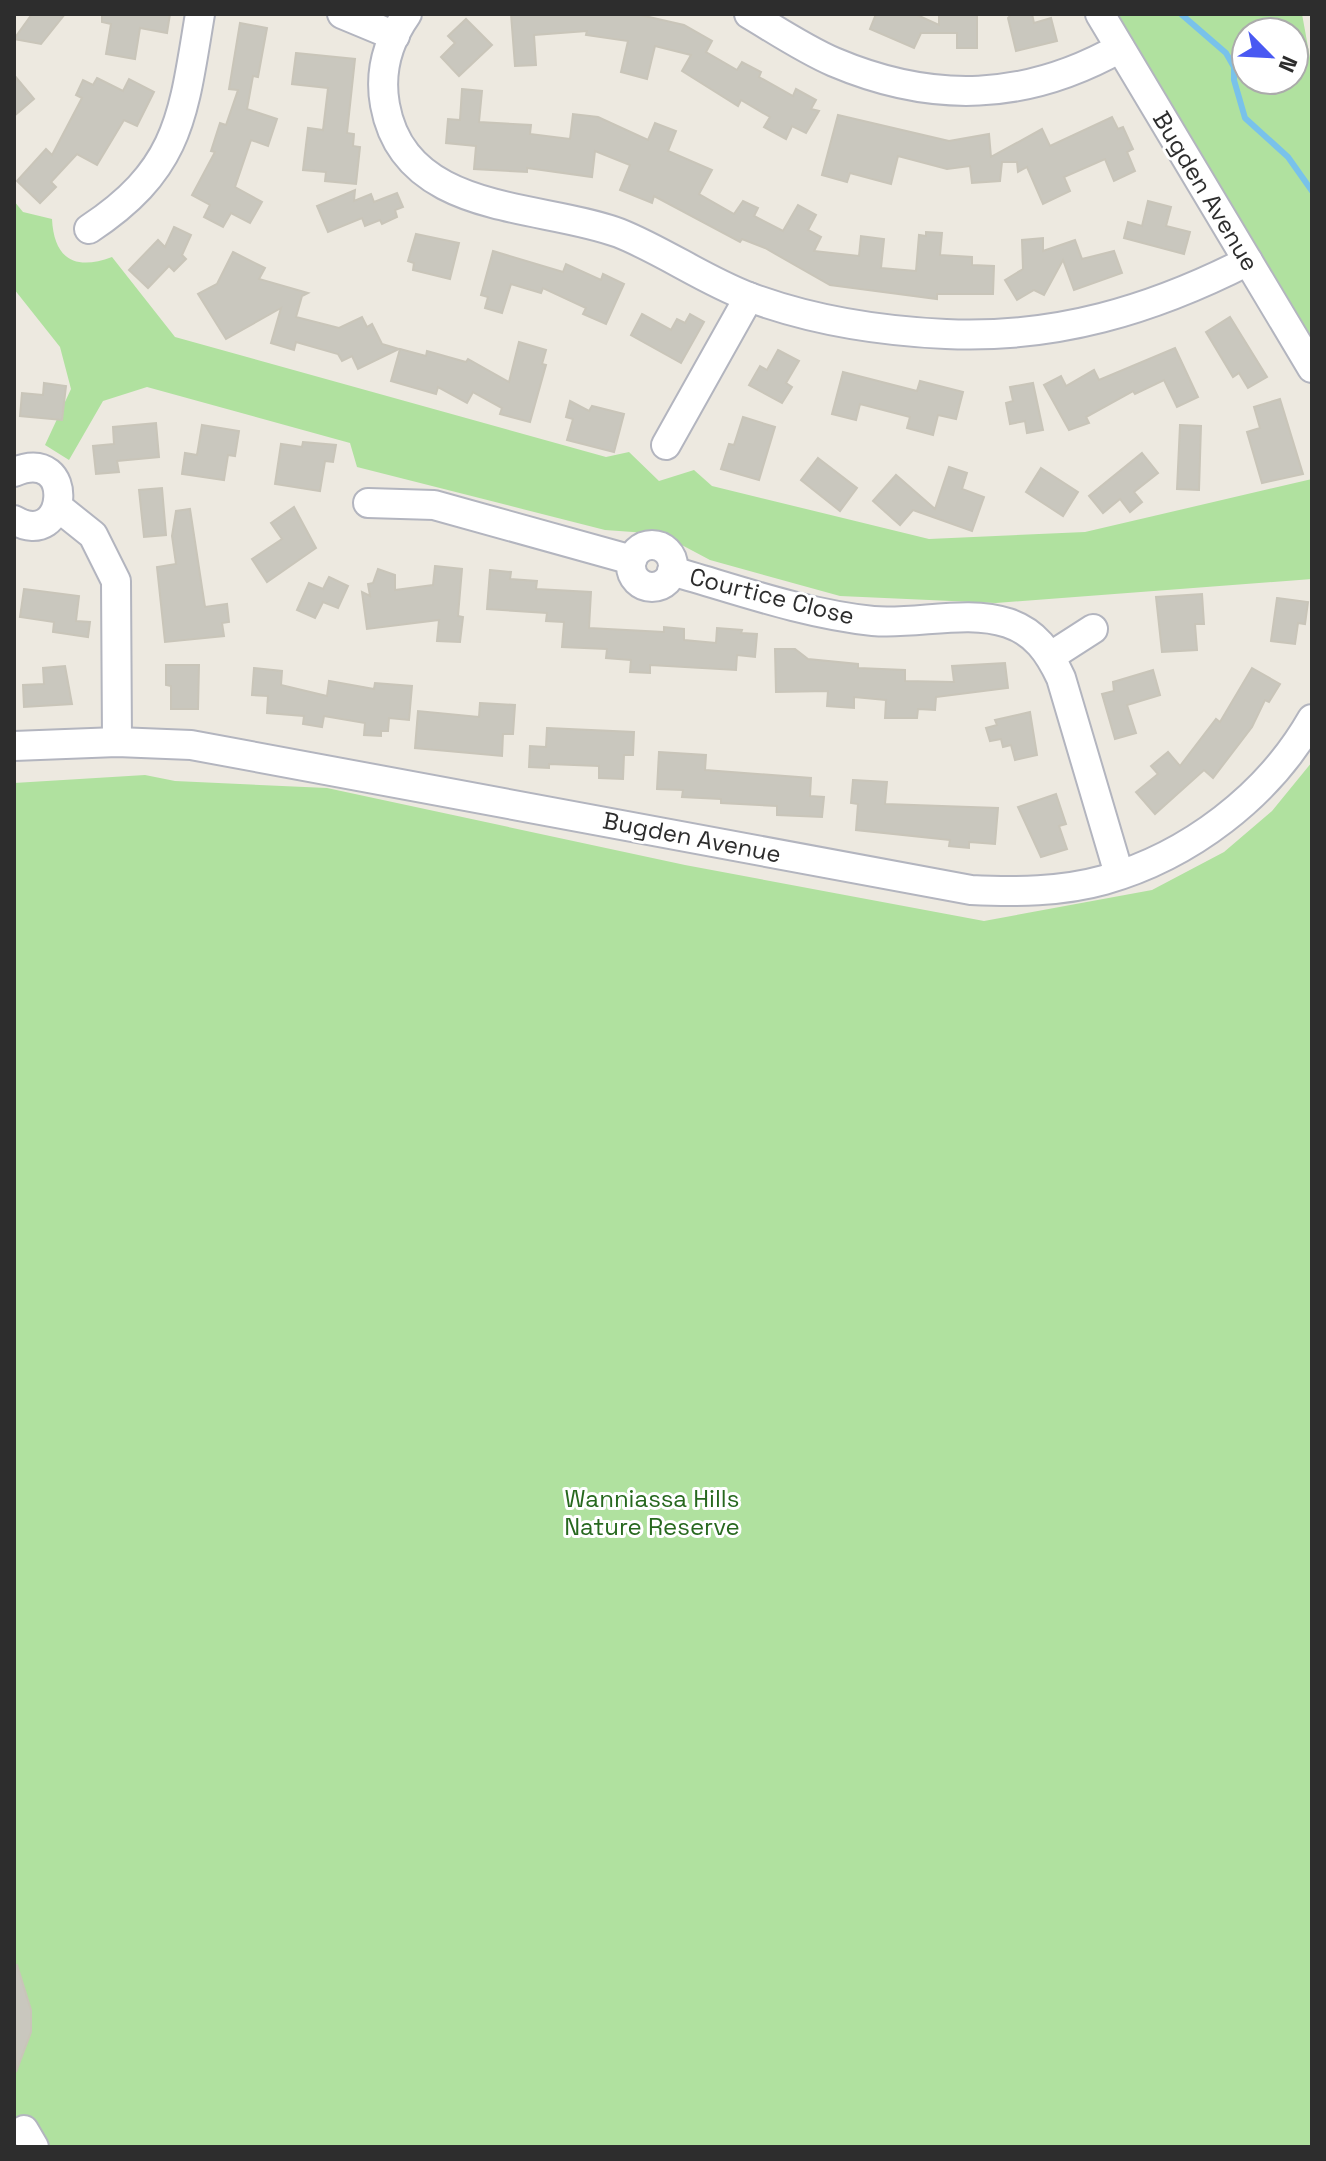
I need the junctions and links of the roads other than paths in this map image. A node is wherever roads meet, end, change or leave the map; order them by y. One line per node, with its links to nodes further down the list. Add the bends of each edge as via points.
1 (200, 14): 7 (street, via 186,98 168,150 141,188)
2 (342, 14): 5 (street)
3 (749, 14): 6 (street, via 831,61 925,88 972,92 1030,86 1083,69)
4 (1100, 14): 6 (street, Bugden Avenue)
5 (401, 25): 9 (street, via 382,73 386,114 407,153 442,185 486,204 618,233)
6 (1120, 48): 8 (street, Bugden Avenue)
7 (89, 229)
8 (1248, 261): 9 (street, via 1167,300 1077,324 1013,332 881,328); 10 (street, Bugden Avenue)
9 (749, 297): 11 (street)
10 (1312, 368)
11 (666, 445)
12 (14, 472): 14 (street, via 25,467 49,473 60,494)
13 (368, 503): 17 (street, Courtice Close, via 434,505 632,560 634,576 646,586 662,584 672,571 831,615 876,621 999,620 1029,633)
14 (58, 507): 15 (street, via 41,524); 19 (street, via 93,535 116,581)
15 (14, 520)
16 (1093, 629): 17 (street)
17 (1051, 656): 21 (street, Courtice Close)
18 (1312, 719): 21 (street, Bugden Avenue, via 1262,785 1229,814 1190,842)
19 (117, 742): 20 (street, Bugden Avenue); 21 (street, Bugden Avenue, via 191,745 272,758 971,890 1048,890)
20 (14, 746)
21 (1119, 874)

